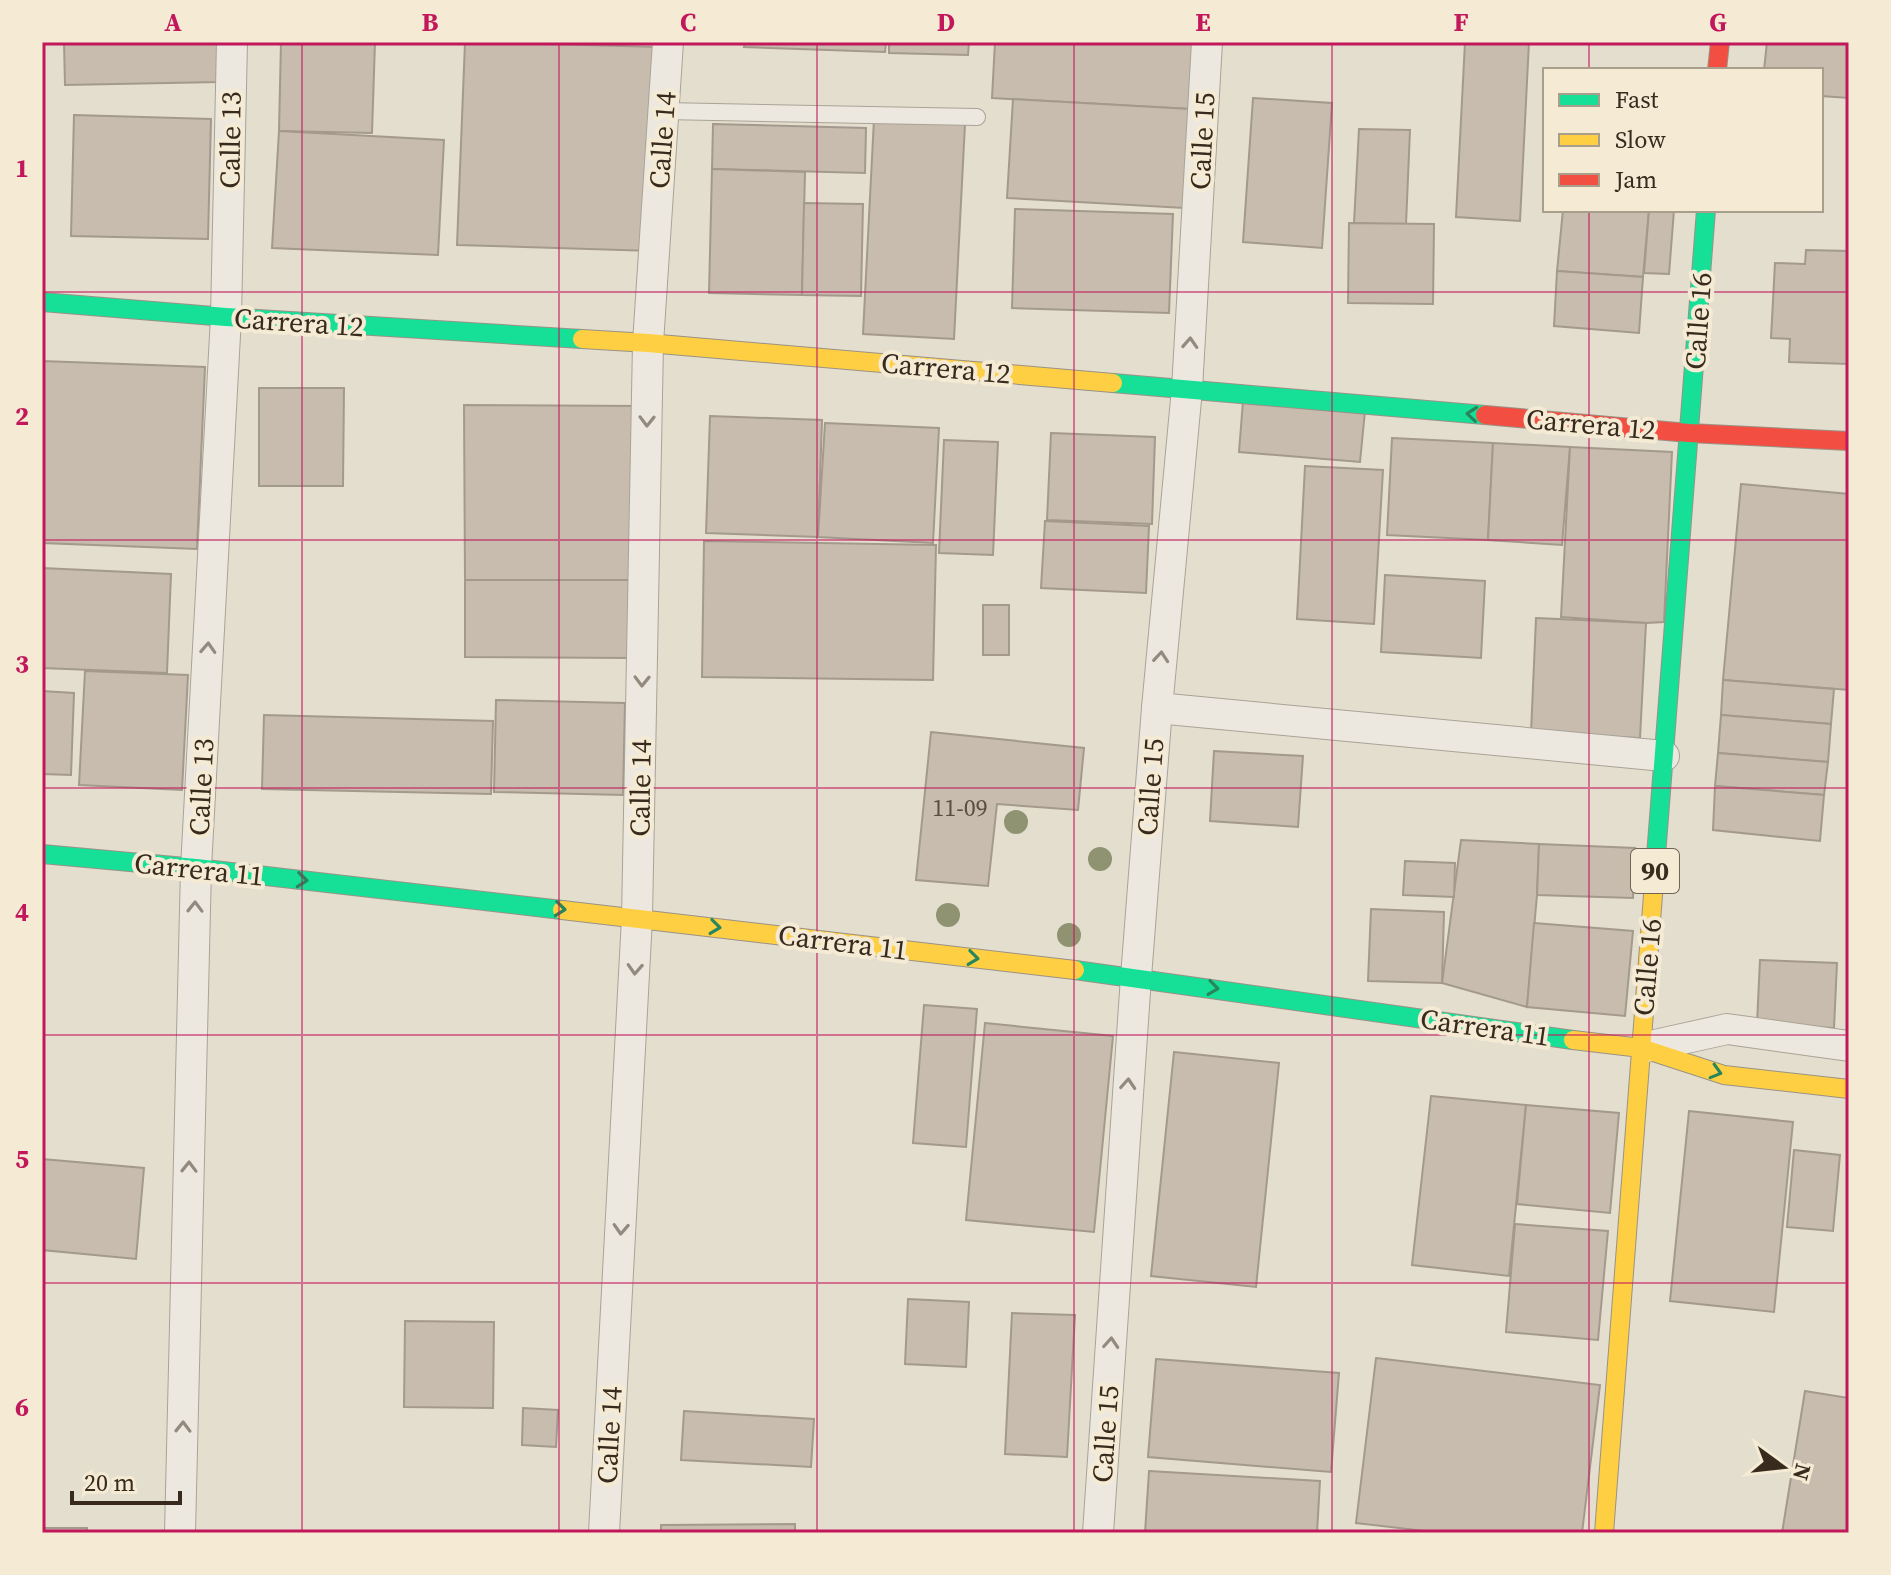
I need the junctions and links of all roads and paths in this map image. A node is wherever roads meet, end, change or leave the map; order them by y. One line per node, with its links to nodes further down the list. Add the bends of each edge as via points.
1 (232, 42): 10 (street, Calle 13)
2 (668, 42): 6 (street, Calle 14)
3 (1207, 42): 12 (street, Calle 15, one-way to 3)
4 (1720, 42): 5 (main road)
5 (1717, 68)
6 (664, 111): 7 (lane); 11 (street, Calle 14)
7 (977, 117)
8 (1706, 212): 13 (main road, Calle 16 / 90)
9 (42, 302): 10 (main road, Carrera 12)
10 (226, 317): 11 (main road, Carrera 12); 18 (street, Calle 13, one-way to 10)
11 (648, 343): 12 (main road, Carrera 12); 19 (street, Calle 14, one-way to 19)
12 (1187, 389): 13 (main road, Carrera 12, one-way to 12); 15 (street, Calle 15, one-way to 12)
13 (1689, 433): 14 (main road, Carrera 12); 16 (main road, Calle 16 / 90)
14 (1849, 441)
15 (1157, 708): 16 (street); 20 (street, Calle 15)
16 (1664, 756): 22 (main road, Calle 16 / 90)
17 (42, 854): 18 (main road, Carrera 11)
18 (196, 868): 19 (main road, Carrera 11, one-way to 19); 24 (street, Calle 13, one-way to 18)
19 (637, 918): 20 (main road, Carrera 11, one-way to 20); 25 (street, Calle 14, one-way to 25)
20 (1136, 977): 22 (main road, Carrera 11, one-way to 22); 26 (street, Calle 15, one-way to 20)
21 (1849, 1046): 22 (street, Carrera 11, via 1727,1029)
22 (1641, 1048): 23 (main road, Carrera 11, one-way to 23, via 1724,1075); 27 (main road, Calle 16 / 90)
23 (1849, 1089)
24 (180, 1533)
25 (604, 1533)
26 (1098, 1533)
27 (1604, 1533)

